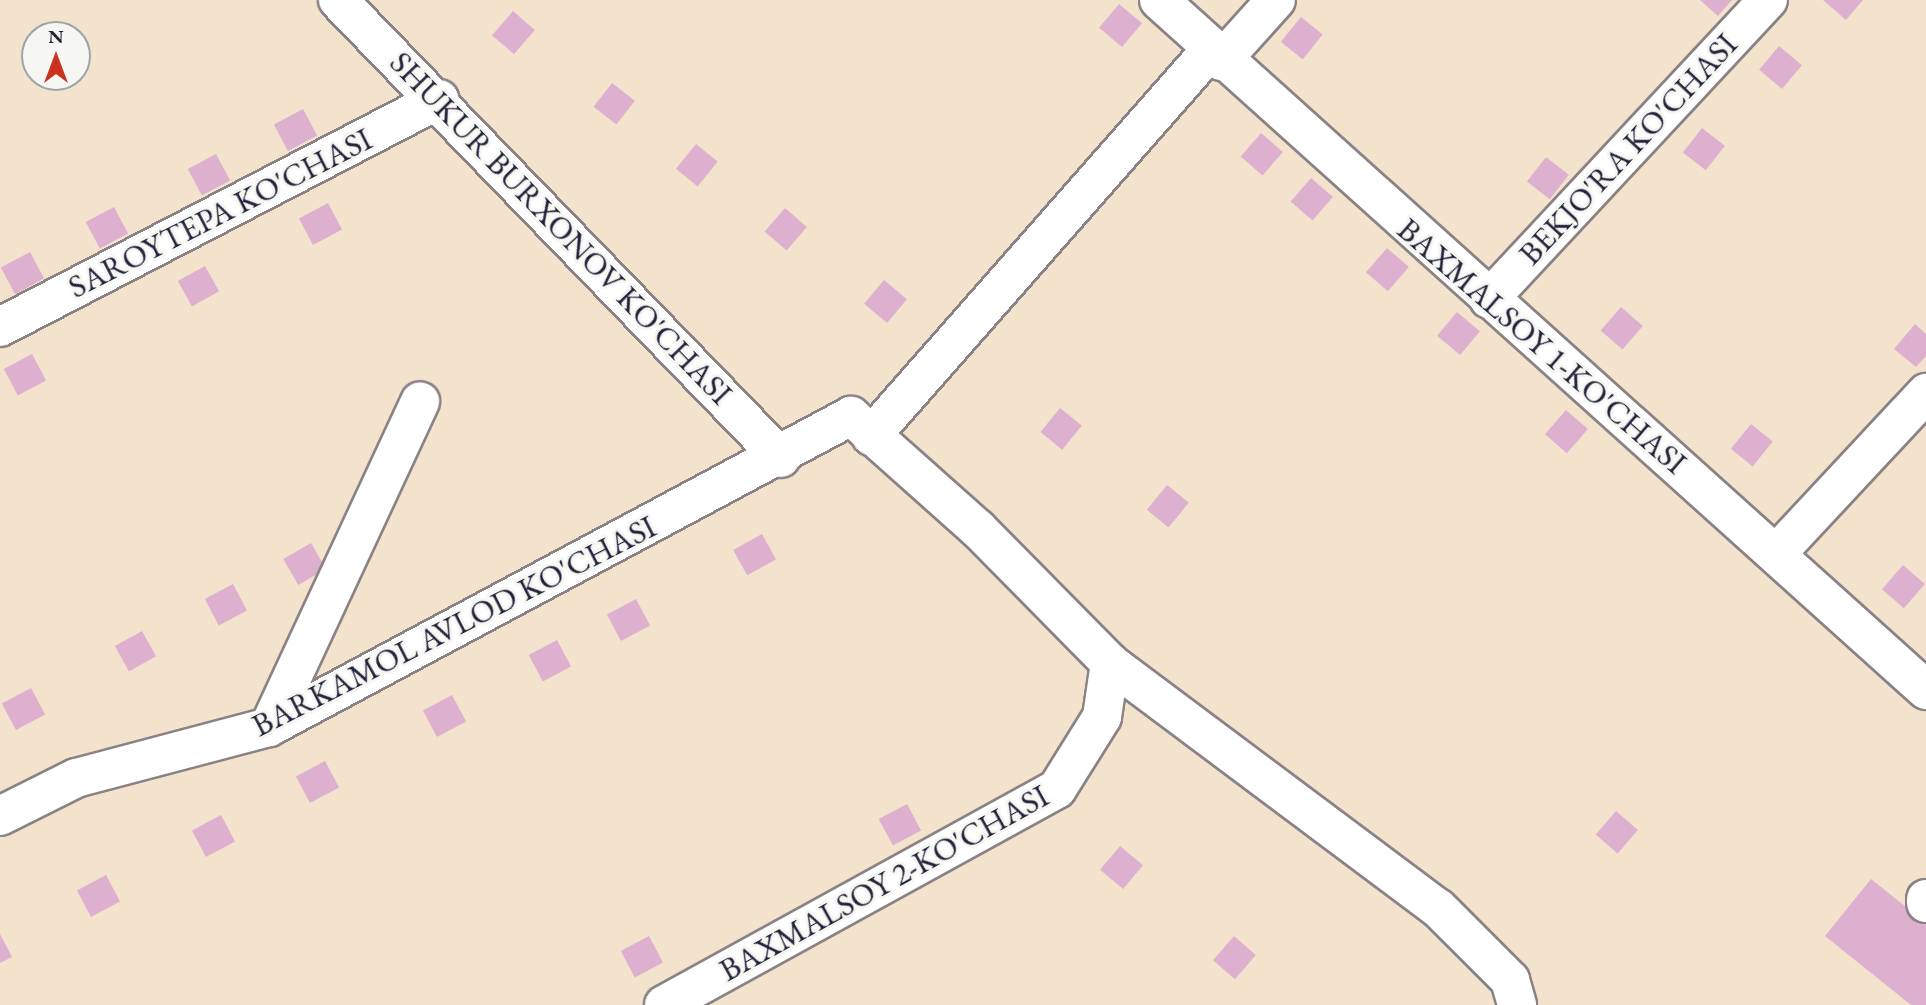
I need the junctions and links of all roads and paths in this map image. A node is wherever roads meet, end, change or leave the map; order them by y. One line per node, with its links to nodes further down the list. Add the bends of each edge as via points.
1 (338, 0): 6 (street, SHUKUR BURXONOV KO'CHASI)
2 (1159, 0): 5 (street, BAXMALSOY 1-KO'CHASI)
3 (1276, 0): 5 (street)
4 (1768, 0): 7 (street, BEKJO'RA KO'CHASI)
5 (1215, 56): 7 (street, BAXMALSOY 1-KO'CHASI); 11 (street)
6 (439, 99): 8 (street, SAROYTEPA KO'CHASI); 12 (street, SHUKUR BURXONOV KO'CHASI)
7 (1489, 299): 13 (street, BAXMALSOY 1-KO'CHASI)
8 (0, 327)
9 (1926, 393): 13 (street)
10 (420, 401): 16 (street)
11 (871, 436): 12 (street, via 851,416); 14 (street, via 978,529)
12 (781, 458): 16 (street, BARKAMOL AVLOD KO'CHASI)
13 (1777, 552): 15 (street, BAXMALSOY 1-KO'CHASI)
14 (1110, 663): 18 (street, BAXMALSOY 2-KO'CHASI, via 1102,717 1057,789); 19 (street, via 1438,908 1510,980)
15 (1926, 690)
16 (269, 727): 17 (street, BARKAMOL AVLOD KO'CHASI, via 76,778)
17 (0, 816)
18 (664, 1005)
19 (1517, 1005)

